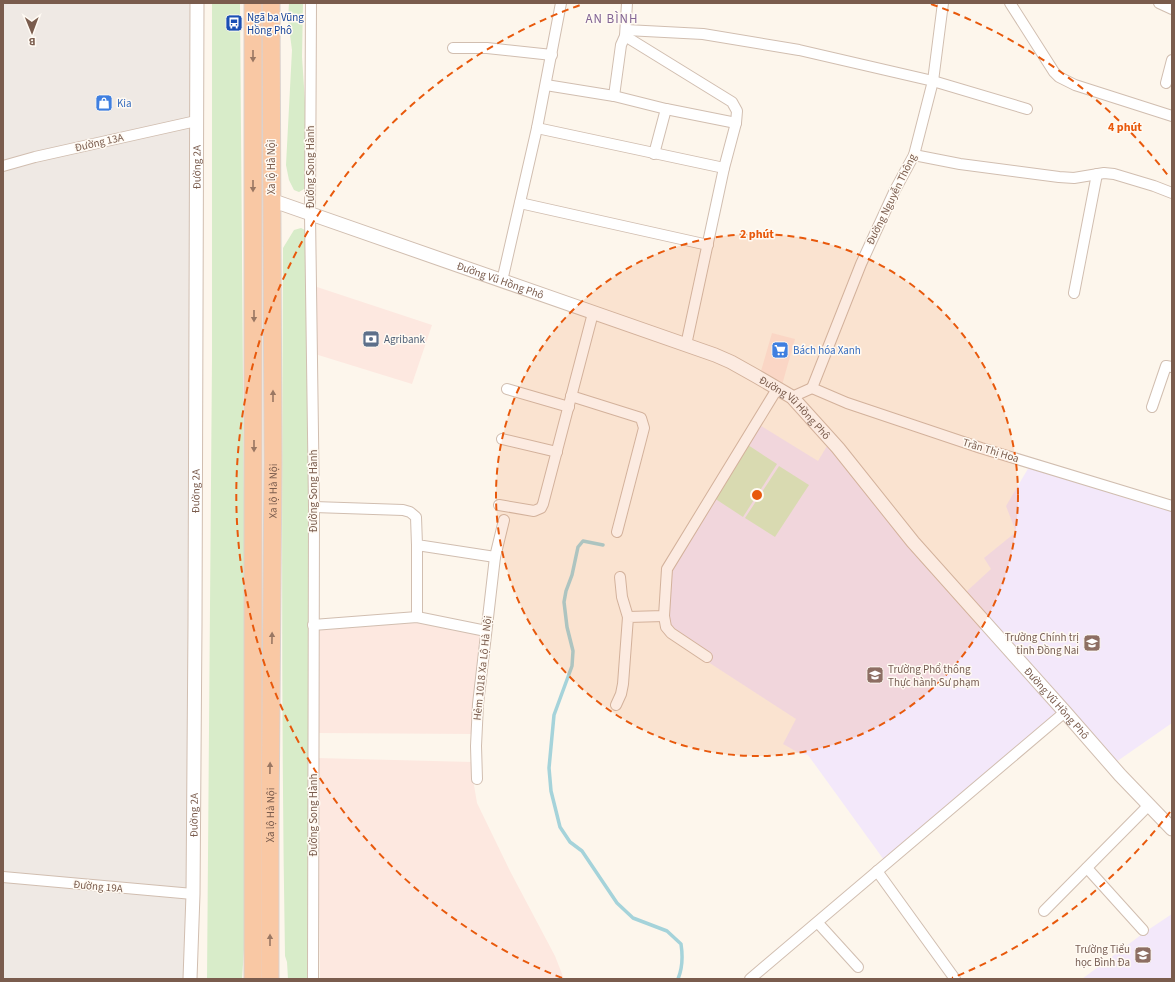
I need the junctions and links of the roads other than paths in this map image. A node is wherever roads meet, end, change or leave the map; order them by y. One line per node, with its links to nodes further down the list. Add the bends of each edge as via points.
1 (197, 3): 22 (street, Đường 2A)
2 (253, 3): 77 (highway, Xa lộ Hà Nội, one-way to 77)
3 (271, 3): 31 (highway, Xa lộ Hà Nội)
4 (311, 3): 33 (street, Đường Song Hành)
5 (562, 3): 13 (street)
6 (627, 3): 11 (street)
7 (943, 3): 15 (street, Đường Nguyễn Thông)
8 (1010, 3): 21 (street, via 1059,77 1075,85)
9 (1159, 3): 10 (street)
10 (1172, 9)
11 (625, 33): 15 (street, via 703,34 799,50); 18 (street, via 621,44); 23 (street, via 732,102 737,111)
12 (453, 48): 13 (street, via 494,48)
13 (552, 55): 17 (street)
14 (1172, 60): 16 (street)
15 (933, 81): 20 (street); 26 (street, Đường Nguyễn Thông)
16 (1166, 83)
17 (546, 85): 18 (street); 24 (street)
18 (614, 96): 19 (street)
19 (666, 109): 23 (street); 25 (street)
20 (1027, 109)
21 (1172, 116)
22 (196, 121): 27 (street, Đường 13A); 71 (street, Đường 2A)
23 (736, 123): 28 (street)
24 (537, 128): 25 (street); 32 (street)
25 (654, 154): 28 (street)
26 (914, 155): 29 (street, via 1059,177 1074,178); 40 (street, Đường Nguyễn Thông, via 861,264)
27 (3, 166)
28 (724, 168): 34 (street)
29 (1097, 174): 30 (street, via 1114,174); 36 (street)
30 (1172, 193)
31 (271, 200): 33 (street, Đường Vũ Hồng Phô); 78 (highway, Xa lộ Hà Nội, one-way to 31, via 273,470)
32 (520, 203): 34 (street); 35 (street)
33 (310, 214): 35 (street, Đường Vũ Hồng Phô); 51 (street, Đường Song Hành)
34 (708, 245): 38 (street)
35 (502, 281): 37 (street, Đường Vũ Hồng Phô)
36 (1074, 293)
37 (594, 313): 38 (street, Đường Vũ Hồng Phô); 43 (street)
38 (686, 345): 42 (street, Đường Vũ Hồng Phô, via 731,362)
39 (1172, 367): 46 (street, via 1166,366)
40 (812, 388): 44 (street); 50 (street, Trần Thị Hoa, via 847,403 981,448)
41 (507, 389): 45 (street)
42 (777, 390): 44 (street, Đường Vũ Hồng Phô); 57 (street, via 667,569)
43 (571, 396): 45 (street); 53 (street, via 641,418 644,428)
44 (792, 398): 64 (street, Đường Vũ Hồng Phô, via 838,448 913,542)
45 (569, 407): 48 (street)
46 (1152, 407)
47 (502, 440): 48 (street)
48 (557, 452): 49 (street, via 541,508 534,511)
49 (500, 505)
50 (1172, 506)
51 (314, 507): 54 (street, via 410,512 416,517); 60 (street, Đường Song Hành)
52 (504, 520): 55 (street, Hẻm 1018 Xa Lộ Hà Nội)
53 (617, 532)
54 (417, 545): 55 (street); 58 (street)
55 (495, 557): 61 (street, Hẻm 1018 Xa Lộ Hà Nội)
56 (620, 577): 59 (street)
57 (664, 616): 59 (street); 62 (street, via 666,627 671,633)
58 (417, 617): 60 (street); 61 (street)
59 (628, 617): 63 (street, via 623,684)
60 (313, 625): 79 (street, Đường Song Hành)
61 (486, 631): 65 (street, Hẻm 1018 Xa Lộ Hà Nội, via 478,704)
62 (707, 657)
63 (616, 705)
64 (1065, 712): 66 (street, Đường Vũ Hồng Phô); 69 (street)
65 (477, 779)
66 (1148, 806): 67 (street, Đường Vũ Hồng Phô); 68 (street)
67 (1172, 829)
68 (1087, 868): 72 (street); 74 (street)
69 (877, 871): 73 (street); 81 (street)
70 (3, 877): 71 (street, Đường 19A)
71 (193, 894): 76 (street, Đường 2A)
72 (1044, 911)
73 (818, 923): 75 (street); 80 (street)
74 (1143, 930)
75 (858, 967)
76 (189, 978)
77 (253, 979)
78 (270, 979)
79 (313, 979)
80 (750, 979)
81 (955, 979)

